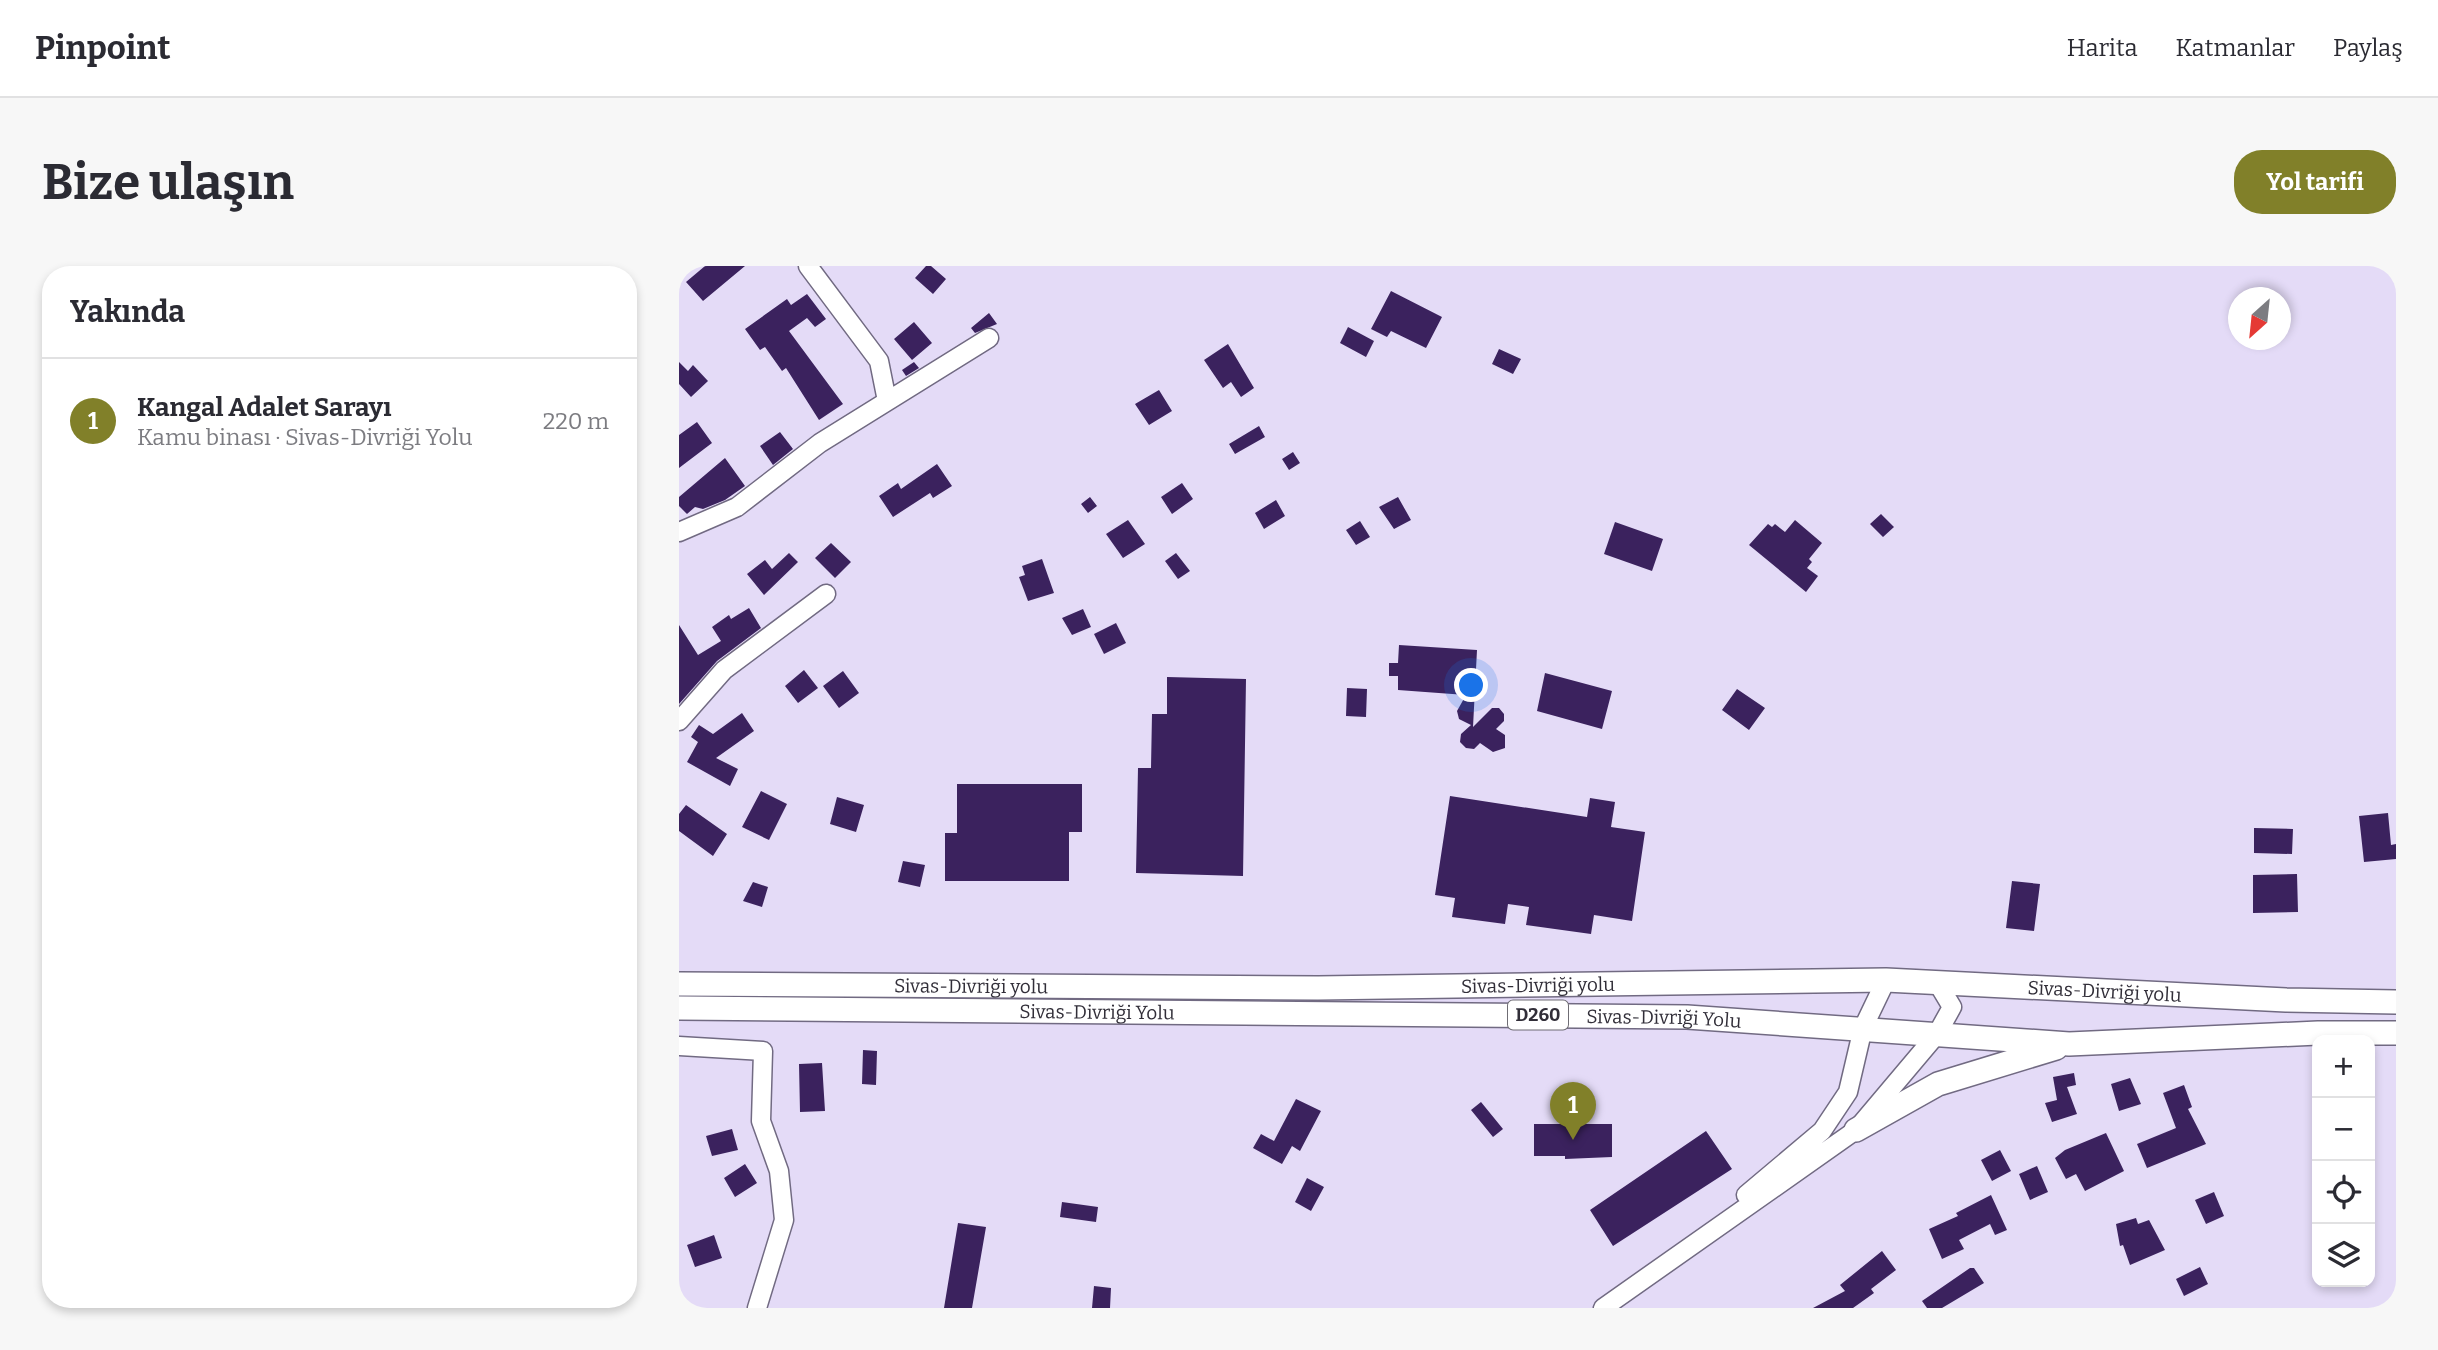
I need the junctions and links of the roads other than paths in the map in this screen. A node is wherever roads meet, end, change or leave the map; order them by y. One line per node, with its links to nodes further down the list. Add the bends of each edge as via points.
1 (808, 266): 3 (street, via 879,361)
2 (989, 338): 3 (street)
3 (887, 401): 4 (street, via 820,443 737,507)
4 (679, 531)
5 (826, 594): 6 (street, via 724,670)
6 (679, 722)
7 (1886, 979): 8 (main road, Sivas-Divriği yolu / D260); 9 (main road, Sivas-Divriği yolu / D260, via 1318,988); 12 (street)
8 (1937, 982): 10 (main road, Sivas-Divriği yolu / D260); 14 (street, via 1952,1007)
9 (679, 984)
10 (2396, 1002)
11 (679, 1008): 12 (main road, Sivas-Divriği Yolu / D260, via 1687,1017)
12 (1863, 1028): 14 (main road, Sivas-Divriği Yolu / D260); 18 (street, via 1848,1092 1822,1130)
13 (2396, 1033): 15 (main road, Sivas-Divriği Yolu / D260)
14 (1937, 1034): 15 (main road, Sivas-Divriği Yolu / D260); 17 (street)
15 (2069, 1044): 17 (main road, via 1938,1084)
16 (679, 1046): 19 (street, via 763,1051 761,1121 779,1171 784,1220)
17 (1856, 1130): 18 (street)
18 (1655, 1271): 20 (street)
19 (757, 1308)
20 (1603, 1308)

